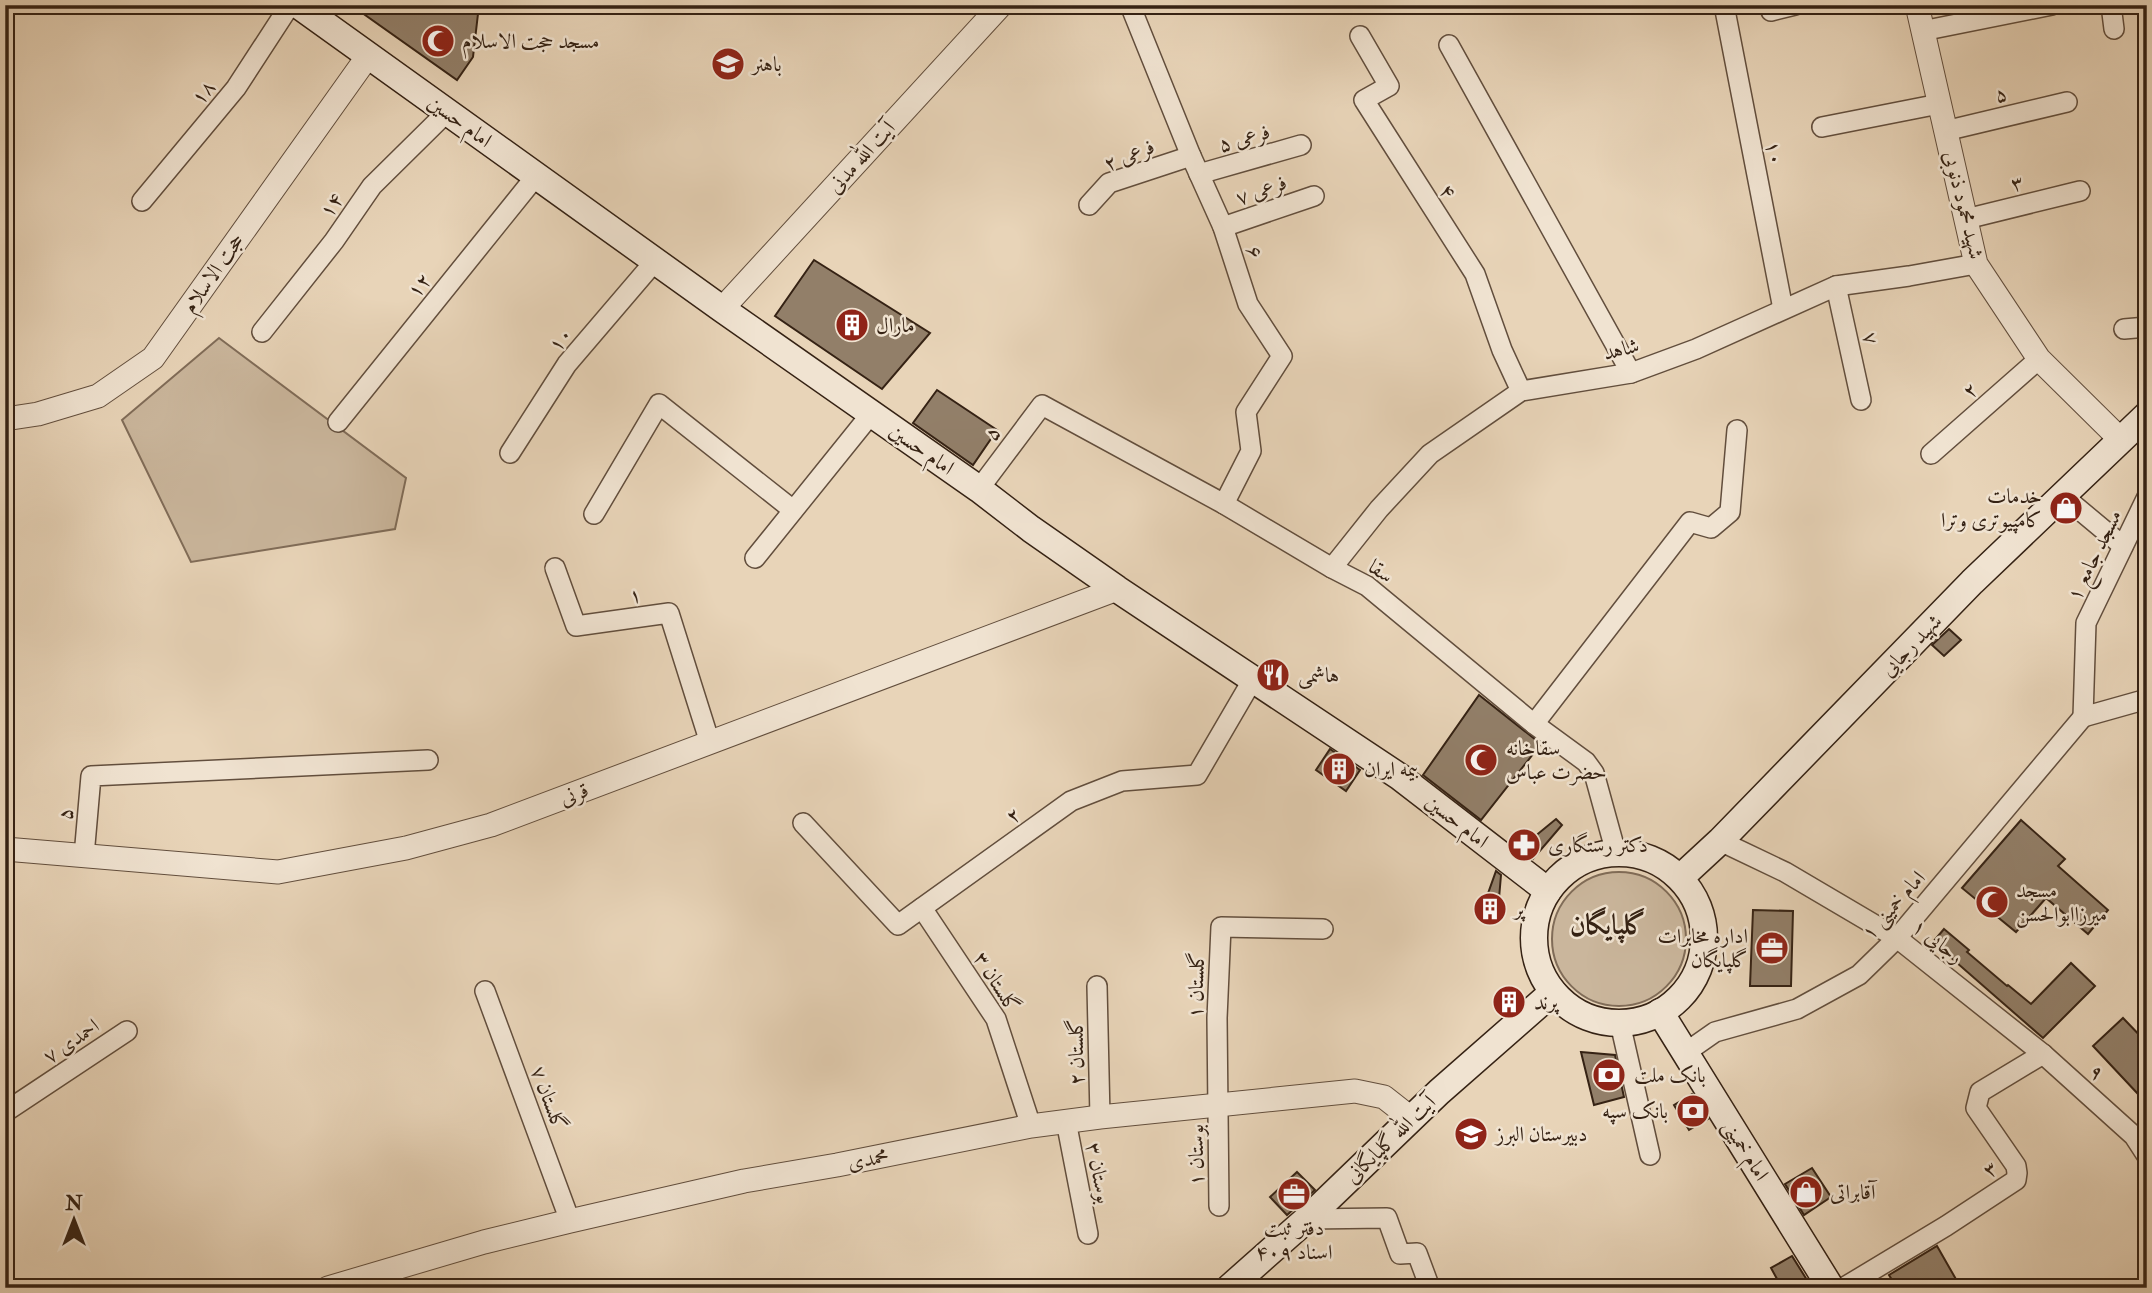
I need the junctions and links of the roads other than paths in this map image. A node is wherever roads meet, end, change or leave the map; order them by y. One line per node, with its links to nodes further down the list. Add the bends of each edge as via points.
1 (290, 5): 26 (street, ۱۸, via 236,88)
2 (298, 5): 15 (main road, امام حسین)
3 (1130, 5): 22 (street, ۶)
4 (1724, 5): 34 (street, ۱۰)
5 (1795, 5): 10 (street)
6 (1917, 5): 12 (street, شهید محمود ذنوبی)
7 (2052, 5): 12 (street)
8 (2110, 5): 11 (street)
9 (998, 6): 33 (street, آیت الله مدنی)
10 (1771, 11)
11 (2114, 29)
12 (1922, 31): 17 (street, شهید محمود ذنوبی)
13 (1360, 36): 40 (street, ۴, via 1389,86 1364,100 1475,274)
14 (1449, 45): 39 (street)
15 (368, 56): 18 (main road, امام حسین); 44 (street, حجت الاسلام, via 153,358 98,396)
16 (2067, 102): 20 (street, ۵)
17 (1939, 104): 19 (street); 20 (street, شهید محمود ذنوبی)
18 (447, 112): 23 (main road, امام حسین); 37 (street, ۱۴, via 372,186)
19 (1822, 127)
20 (1945, 131): 28 (street, شهید محمود ذنوبی)
21 (1301, 145): 22 (street, فرعی ۵)
22 (1195, 165): 27 (street, فرعی ۲, via 1109,183); 29 (street, ۶)
23 (536, 176): 30 (main road, امام حسین); 45 (street, ۱۲)
24 (2080, 191): 28 (street, ۳)
25 (1314, 196): 29 (street, فرعی ۷)
26 (142, 201)
27 (1089, 205)
28 (1966, 219): 31 (street, شهید محمود ذنوبی)
29 (1223, 228): 53 (street, ۶, via 1248,304 1282,356 1246,412 1251,451)
30 (655, 261): 33 (main road, امام حسین); 48 (street, ۱۰, via 567,364)
31 (1976, 264): 32 (street, شاهد); 38 (street, شهید محمود ذنوبی)
32 (1836, 286): 34 (street, شاهد); 41 (street, ۷)
33 (722, 309): 43 (main road, امام حسین)
34 (1783, 309): 39 (street, شاهد)
35 (2147, 327): 36 (street)
36 (2124, 329)
37 (262, 332)
38 (2039, 359): 46 (street, شهید محمود ذنوبی); 49 (street, ۲)
39 (1631, 373): 40 (street, شاهد)
40 (1521, 391): 59 (street, شاهد, via 1430,454 1378,509)
41 (1861, 400)
42 (1042, 405): 50 (street, ۵); 53 (street, سقا)
43 (871, 414): 50 (main road, امام حسین); 54 (street)
44 (5, 419)
45 (338, 422)
46 (2138, 426): 51 (main road, شهید رجایی)
47 (1737, 430): 64 (street, via 1730,512 1711,528 1690,522)
48 (510, 453)
49 (1931, 454)
50 (979, 489): 60 (main road, امام حسین)
51 (2063, 496): 56 (street); 68 (main road, شهید رجایی)
52 (2147, 497): 56 (street, مسجد جامع ۱)
53 (1224, 504): 59 (street, سقا)
54 (793, 510): 55 (street, via 659,404); 57 (street)
55 (594, 513)
56 (2123, 545): 63 (street, مسجد جامع ۱, via 2086,623)
57 (755, 558)
58 (555, 568): 65 (street, ۱, via 576,626 669,613)
59 (1332, 568): 64 (street, سقا, via 1367,586)
60 (1117, 589): 61 (main road, امام حسین); 65 (street, قرنی)
61 (1253, 679): 73 (main road, امام حسین, via 1437,800); 74 (street, ۲, via 1197,775 1122,781 1071,801)
62 (2147, 699): 63 (street)
63 (2083, 717): 76 (street, امام خمینی ۱)
64 (1534, 724): 70 (street, سقا, via 1594,773)
65 (710, 743): 71 (street, قرنی, via 491,825 406,848 278,872)
66 (428, 760): 71 (street, ۵, via 91,776)
67 (803, 823): 74 (street, ۲, via 898,925)
68 (1720, 841): 72 (main road, شهید رجایی); 76 (street, رجایی ۱, via 1785,872)
69 (5, 849): 71 (street, قرنی)
70 (1616, 853): 72 (main road, via 1661,864); 73 (main road, via 1578,864)
71 (84, 856)
72 (1680, 878): 80 (main road, via 1700,911 1703,954 1695,977 1680,997)
73 (1548, 891): 79 (main road, via 1534,931 1535,953)
74 (922, 908): 90 (street, گلستان ۳, via 996,1019)
75 (1323, 929): 85 (street, گلستان ۱, via 1221,927)
76 (1897, 938): 83 (street, امام خمینی ۱, via 1859,975 1797,1009 1715,1032); 84 (street, رجایی ۱)
77 (1097, 986): 87 (street, گلستان ۲)
78 (485, 992): 95 (street, گلستان ۷)
79 (1553, 992): 81 (main road, via 1572,1009); 88 (main road, آیت الله گلپایگانی)
80 (1660, 1012): 81 (main road); 83 (main road, امام خمینی)
81 (1620, 1023): 91 (street)
82 (127, 1031): 86 (street, احمدی ۷)
83 (1685, 1053): 100 (main road, امام خمینی, via 1786,1205)
84 (2043, 1054): 92 (street, ۹, via 2134,1136); 101 (street, ۳, via 1980,1092 1977,1100 1976,1108 2016,1166 2015,1180)
85 (1218, 1105): 87 (street, محمدی); 88 (street, محمدی, via 1355,1091 1384,1097); 93 (street, بوستان ۱)
86 (5, 1112)
87 (1100, 1117): 89 (street, محمدی)
88 (1412, 1119): 94 (main road, آیت الله گلپایگانی)
89 (1066, 1121): 90 (street, محمدی); 96 (street, بوستان ۳)
90 (1031, 1126): 95 (street, محمدی, via 744,1181)
91 (1650, 1155)
92 (2147, 1156)
93 (1219, 1206)
94 (1307, 1219): 98 (main road, آیت الله گلپایگانی); 99 (street, via 1387,1218 1400,1254 1417,1253)
95 (570, 1221): 97 (street, محمدی)
96 (1088, 1234)
97 (328, 1288)
98 (1228, 1288)
99 (1430, 1288)
100 (1831, 1288)
101 (1843, 1288)

